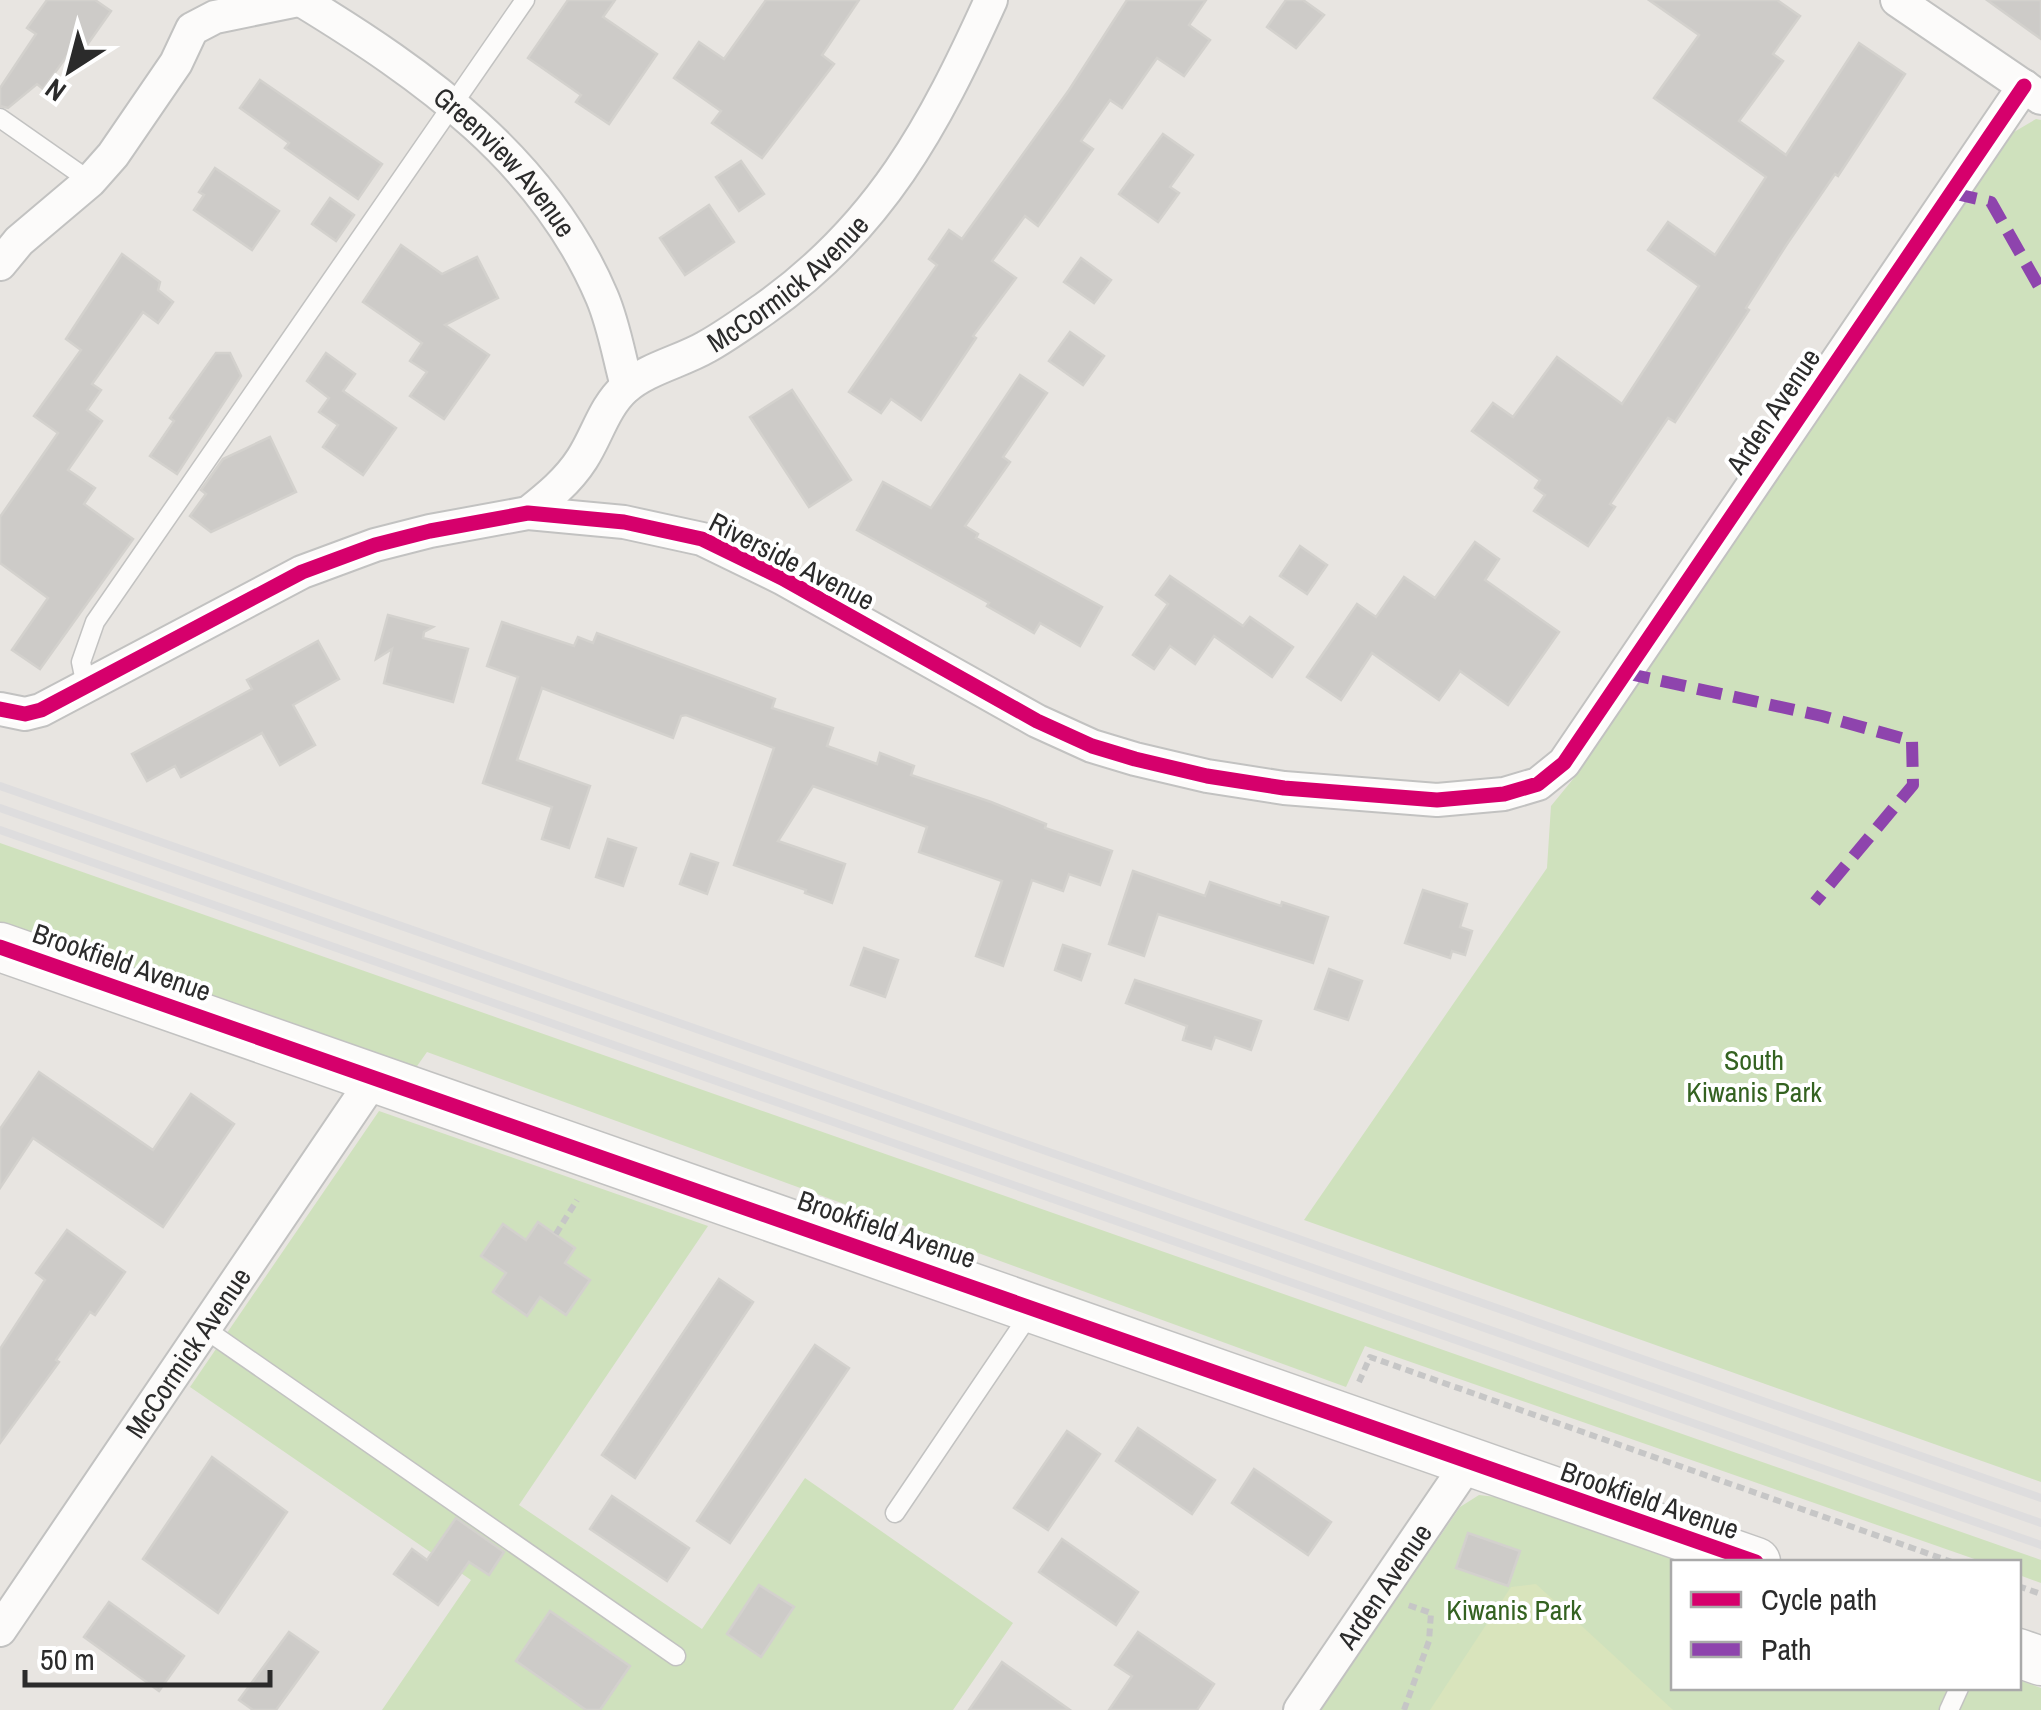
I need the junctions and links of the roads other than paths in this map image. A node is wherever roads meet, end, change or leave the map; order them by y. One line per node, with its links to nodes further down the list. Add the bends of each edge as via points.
1 (300, 0): 5 (street, via 216,17); 7 (street, Greenview Avenue)
2 (525, 0): 7 (lane)
3 (992, 0): 11 (street, McCormick Avenue, via 930,126 863,219 767,306)
4 (1898, 0): 6 (street)
5 (189, 14): 9 (street, via 176,63)
6 (2033, 92): 15 (street, Arden Avenue)
7 (453, 104): 11 (street, Greenview Avenue, via 504,149 583,256 604,300); 13 (lane, via 95,622 80,662)
8 (0, 118): 9 (lane)
9 (90, 182): 10 (street)
10 (0, 264)
11 (627, 386): 12 (street, McCormick Avenue, via 579,464)
12 (528, 513): 13 (street, Riverside Avenue, via 430,531 302,572); 15 (street, Riverside Avenue, via 624,522 702,539 1037,722 1135,759 1284,788 1437,800 1504,794 1538,784)
13 (86, 686): 14 (street, Riverside Avenue, via 41,710)
14 (0, 709)
15 (1564, 763)
16 (0, 947): 17 (street, Brookfield Avenue)
17 (375, 1077): 18 (street, Brookfield Avenue); 19 (street, McCormick Avenue)
18 (1034, 1308): 20 (street, Brookfield Avenue); 21 (lane)
19 (205, 1328): 23 (street, McCormick Avenue); 24 (lane)
20 (1468, 1463): 22 (street, Brookfield Avenue); 25 (street, Arden Avenue)
21 (895, 1513)
22 (1750, 1560)
23 (0, 1630)
24 (676, 1656)
25 (1300, 1710)

